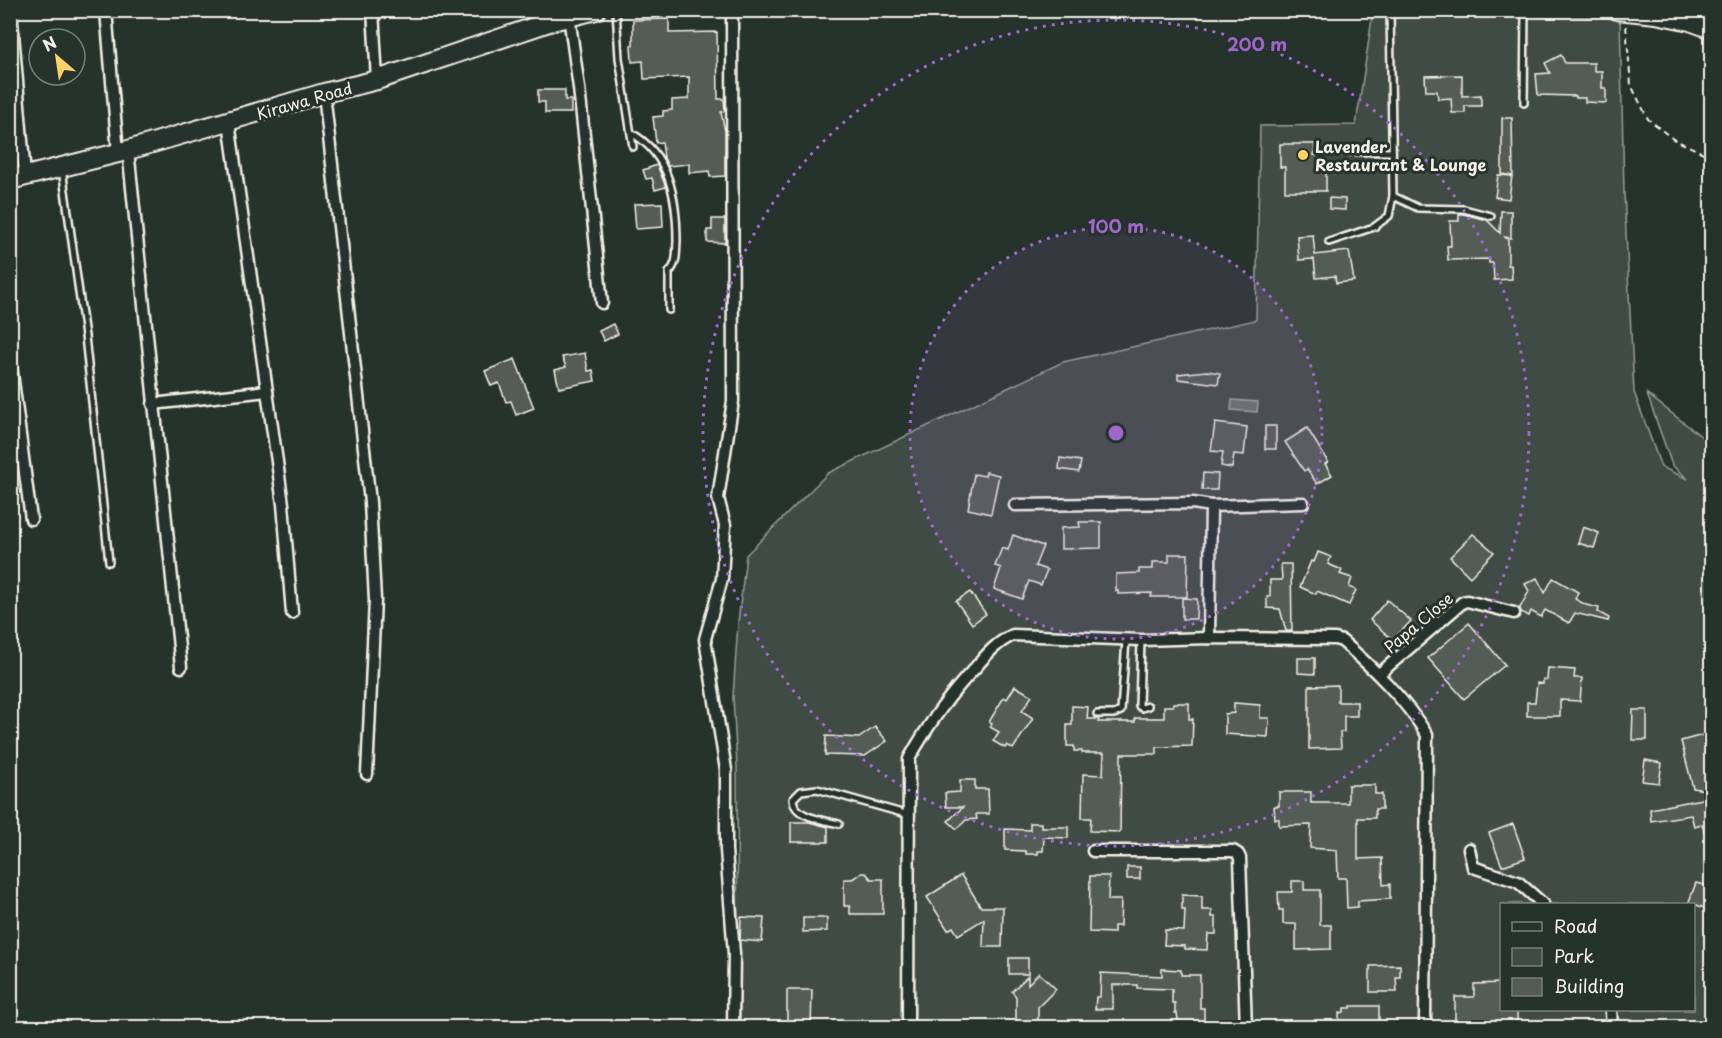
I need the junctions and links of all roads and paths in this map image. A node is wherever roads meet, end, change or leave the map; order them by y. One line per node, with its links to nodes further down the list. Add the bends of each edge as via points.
1 (11, 10): 24 (street)
2 (106, 10): 19 (street)
3 (373, 10): 13 (street)
4 (596, 10): 10 (main road, Kirawa Road)
5 (616, 10): 17 (lane)
6 (732, 10): 54 (street, via 733,401 718,498 725,525 722,579 705,639 726,770 726,850 734,954)
7 (1390, 10): 21 (lane)
8 (1525, 10): 15 (lane)
9 (1626, 11): 12 (main road, via 1690,21); 22 (path, via 1631,85 1647,119 1672,139)
10 (569, 16): 11 (main road, Kirawa Road); 28 (street)
11 (542, 18): 13 (main road, Kirawa Road)
12 (1712, 29)
13 (377, 80): 14 (main road, Kirawa Road)
14 (324, 93): 16 (main road, Kirawa Road); 47 (street, via 370,502 375,600)
15 (1524, 103)
16 (229, 122): 19 (main road, Kirawa Road); 31 (street)
17 (631, 133): 18 (lane); 29 (lane, via 656,153 672,189 676,250 674,268 669,272)
18 (633, 147)
19 (123, 151): 23 (main road, Kirawa Road); 32 (street)
20 (1321, 151): 21 (lane)
21 (1392, 152): 25 (lane)
22 (1712, 157)
23 (62, 167): 24 (main road, Kirawa Road); 37 (lane, via 85,336)
24 (18, 178)
25 (1392, 196): 26 (lane, via 1418,208 1464,209); 27 (lane, via 1389,216 1374,227)
26 (1491, 216)
27 (1329, 242)
28 (602, 303)
29 (669, 310)
30 (10, 358): 36 (street)
31 (267, 391): 32 (street); 38 (street, via 283,504)
32 (153, 404): 43 (street)
33 (1303, 503): 35 (street)
34 (1015, 504): 35 (street, via 1193,502)
35 (1211, 506): 40 (street)
36 (31, 519)
37 (108, 562)
38 (292, 613)
39 (1514, 613): 44 (street, Papa Close, via 1467,601)
40 (1209, 638): 42 (street); 44 (street, via 1335,639)
41 (1126, 640): 42 (street); 46 (lane, via 1121,711); 48 (street, via 1013,635 999,642 949,695 909,759)
42 (1142, 640): 45 (lane, via 1138,706)
43 (181, 667)
44 (1379, 674): 57 (street, via 1427,735)
45 (1148, 706)
46 (1097, 714)
47 (367, 774)
48 (909, 814): 49 (lane, via 817,789 801,791 793,799 795,809 802,813); 55 (street)
49 (839, 824)
50 (1469, 849): 52 (street, via 1473,867 1518,882)
51 (1093, 851): 56 (street, via 1238,854)
52 (1542, 903)
53 (1611, 1011): 58 (street)
54 (733, 1028)
55 (908, 1028)
56 (1246, 1028)
57 (1425, 1028)
58 (1612, 1028)

